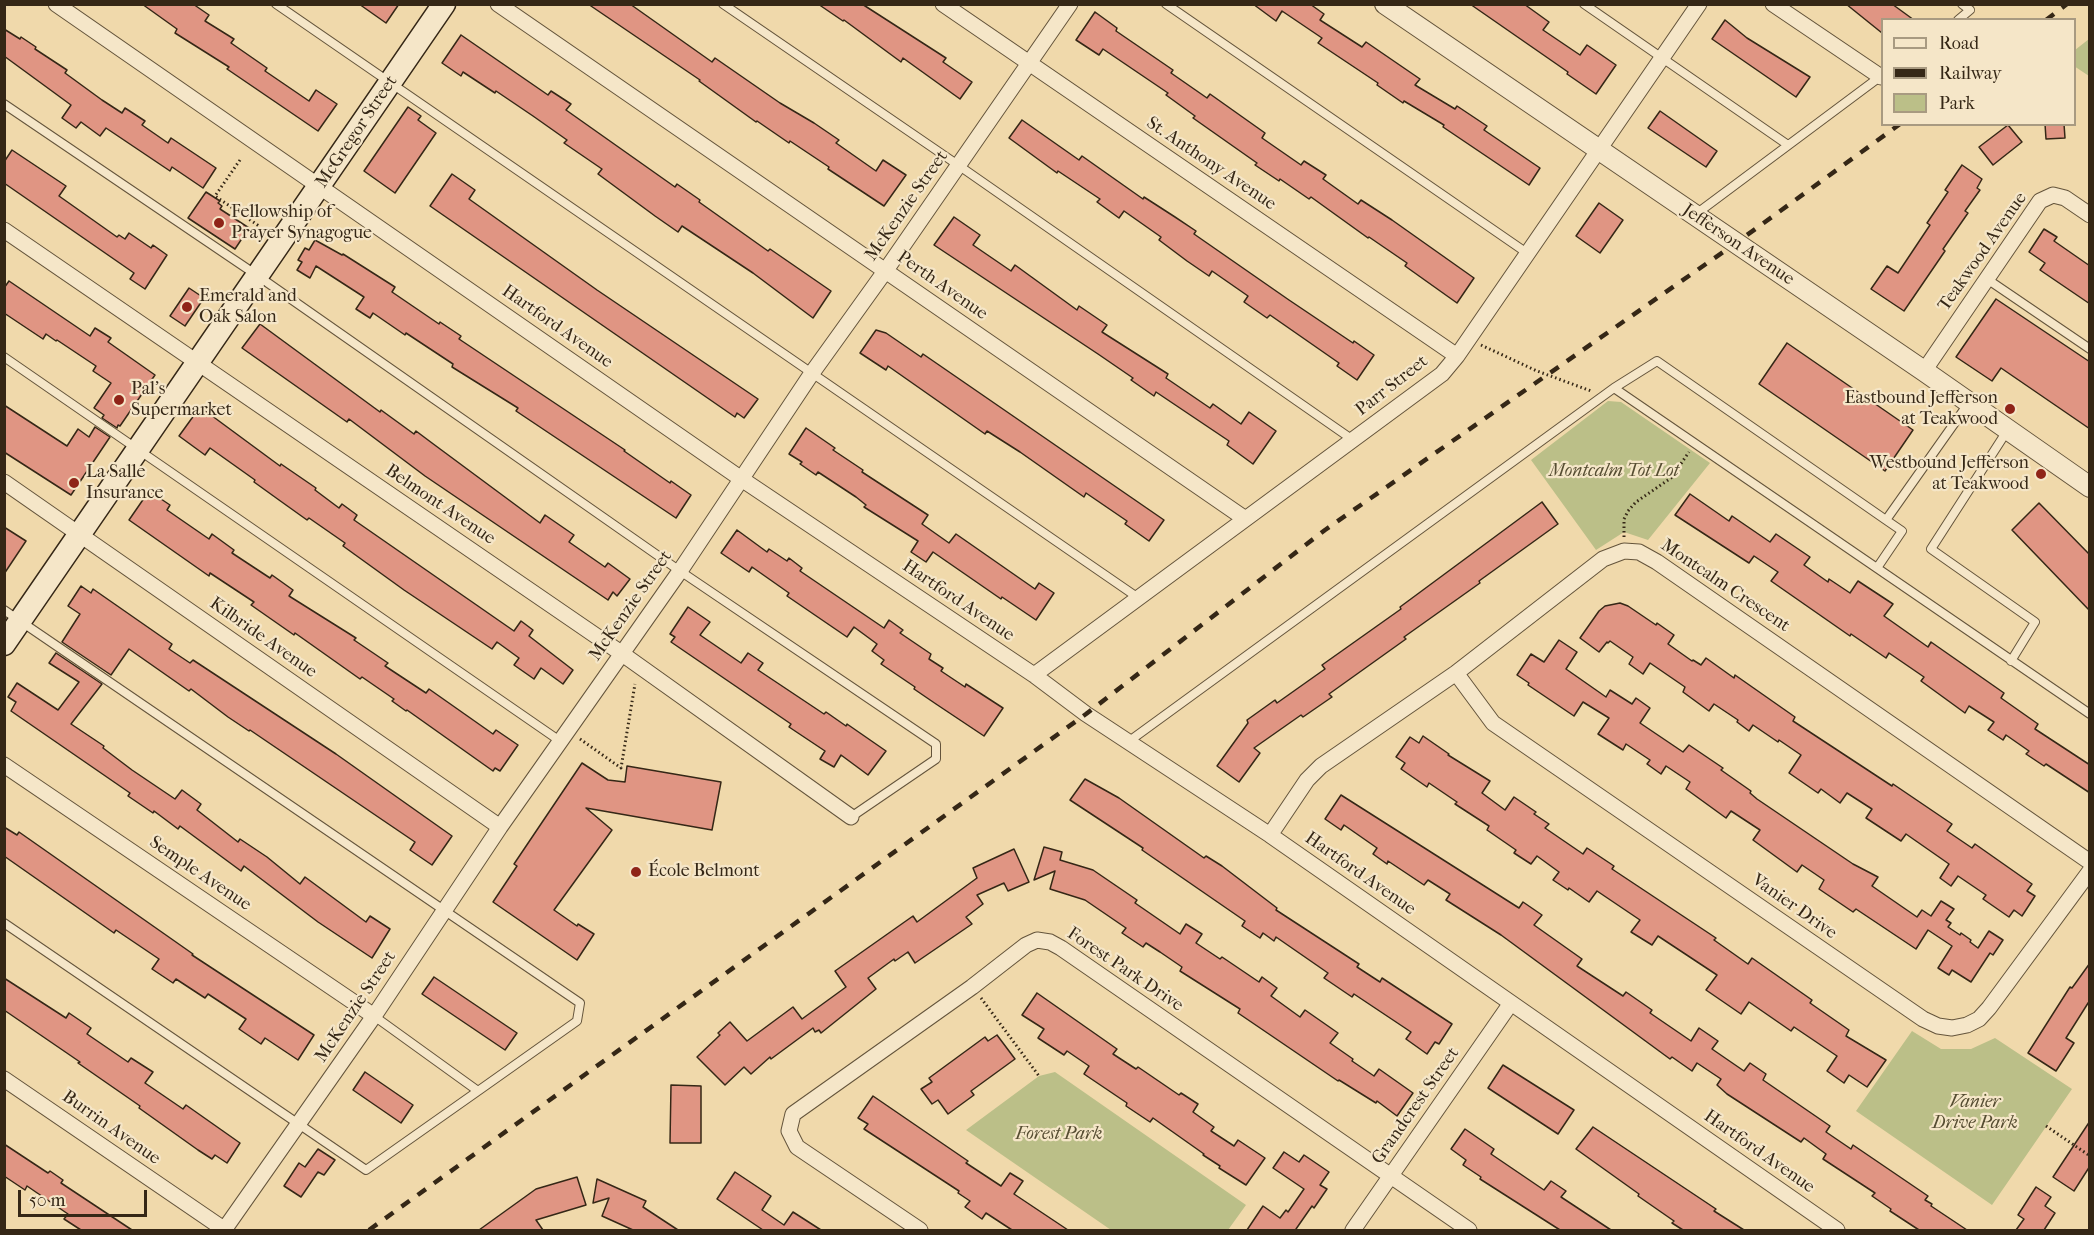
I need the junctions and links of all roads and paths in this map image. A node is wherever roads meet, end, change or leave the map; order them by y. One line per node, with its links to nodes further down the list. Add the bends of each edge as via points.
1 (56, 4): 25 (street, Hartford Avenue)
2 (276, 4): 19 (lane)
3 (444, 4): 19 (main road, McGregor Street)
4 (498, 4): 31 (street, Perth Avenue)
5 (723, 4): 24 (lane)
6 (944, 4): 16 (street, St. Anthony Avenue)
7 (1070, 4): 16 (street, McKenzie Street)
8 (1166, 4): 30 (lane)
9 (1385, 4): 22 (street, Jefferson Avenue)
10 (1584, 4): 15 (lane)
11 (1699, 4): 15 (street, Parr Street)
12 (1773, 4): 17 (street)
13 (1962, 4): 14 (lane, via 1970,10)
14 (1960, 18)
15 (1661, 57): 21 (lane); 22 (street, Parr Street)
16 (1030, 64): 24 (street, McKenzie Street); 36 (street, St. Anthony Avenue)
17 (1881, 75)
18 (1881, 77): 21 (lane)
19 (390, 83): 25 (main road, McGregor Street); 40 (lane)
20 (4, 104): 32 (lane)
21 (1788, 144): 27 (lane)
22 (1600, 149): 27 (street, Jefferson Avenue); 30 (street, Parr Street)
23 (240, 160): 28 (path, via 216,196)
24 (958, 165): 31 (street, McKenzie Street); 45 (lane)
25 (320, 186): 32 (main road, McGregor Street); 48 (street, Hartford Avenue)
26 (2090, 214): 33 (street, Teakwood Avenue, via 2065,198 2053,195 2040,201)
27 (1695, 215): 39 (street, Jefferson Avenue)
28 (259, 226)
29 (4, 230): 38 (street, Belmont Avenue)
30 (1527, 253): 34 (street, Parr Street)
31 (886, 270): 40 (street, McKenzie Street); 51 (street, Perth Avenue)
32 (258, 276): 38 (main road, McGregor Street); 56 (lane)
33 (1987, 279): 35 (lane); 39 (street, Teakwood Avenue)
34 (1470, 338): 36 (street, Parr Street); 42 (path, via 1537,371)
35 (2090, 349)
36 (1457, 356): 45 (street, Parr Street, via 1442,374)
37 (4, 357): 47 (lane)
38 (199, 363): 47 (main road, McGregor Street); 60 (street, Belmont Avenue)
39 (1924, 371): 43 (street, Jefferson Avenue)
40 (812, 373): 48 (street, McKenzie Street); 57 (lane)
41 (1614, 388): 42 (lane); 46 (lane); 52 (lane, via 1657,360)
42 (1603, 396): 67 (lane)
43 (1969, 402): 44 (street, Jefferson Avenue); 52 (lane)
44 (2008, 430): 50 (street, Jefferson Avenue); 61 (lane, via 1931,549 2035,622)
45 (1353, 440): 51 (street, Parr Street)
46 (1695, 444): 54 (path, via 1671,478 1628,511 1624,519); 55 (lane)
47 (139, 450): 53 (main road, McGregor Street); 66 (lane)
48 (741, 478): 56 (street, McKenzie Street); 63 (street, Hartford Avenue)
49 (4, 482): 53 (street, Kilbride Avenue)
50 (2090, 487)
51 (1244, 518): 57 (street, Parr Street)
52 (1886, 520): 55 (lane, via 1902,531)
53 (79, 534): 58 (main road, McGregor Street); 70 (street, Kilbride Avenue)
54 (1624, 551): 62 (street, via 1603,559); 72 (street, Montcalm Crescent, via 1639,552 1657,562)
55 (1877, 568): 61 (lane)
56 (680, 571): 60 (street, McKenzie Street); 69 (lane, via 936,744 936,759)
57 (1137, 597): 63 (street, Parr Street)
58 (12, 615): 59 (main road, McGregor Street); 74 (lane)
59 (4, 644)
60 (621, 653): 66 (street, McKenzie Street); 69 (street, Belmont Avenue)
61 (2011, 661): 65 (lane)
62 (1456, 673): 71 (street, via 1321,766); 73 (street, Vanier Drive, via 1493,723 1938,1026 1960,1026 1979,1019)
63 (1034, 675): 67 (street, Hartford Avenue)
64 (636, 684): 66 (path, via 621,768)
65 (2090, 714)
66 (564, 736): 70 (street, McKenzie Street)
67 (1128, 742): 71 (street, Hartford Avenue)
68 (4, 765): 78 (street, Semple Avenue)
69 (851, 817)
70 (500, 827): 74 (street, McKenzie Street)
71 (1270, 835): 77 (street, Hartford Avenue)
72 (2090, 862)
73 (2090, 871)
74 (444, 909): 78 (street, McKenzie Street); 81 (lane, via 580,1003 577,1021)
75 (4, 923): 82 (lane)
76 (972, 987): 79 (path); 85 (street, Forest Park Drive, via 1026,945 1037,940 1050,942); 87 (street, Forest Park Drive, via 799,1109 793,1114 789,1131 797,1147)
77 (1511, 1003): 85 (street, Grandcrest Street); 90 (street, Hartford Avenue)
78 (374, 1016): 81 (lane); 82 (street, McKenzie Street)
79 (1039, 1077)
80 (4, 1079): 86 (street, Burrin Avenue)
81 (478, 1091): 82 (lane, via 366,1170)
82 (298, 1125): 86 (street, McKenzie Street)
83 (2046, 1126): 84 (path)
84 (2090, 1156)
85 (1390, 1177): 88 (street, Grandcrest Street); 89 (street, Forest Park Drive)
86 (224, 1230)
87 (920, 1230)
88 (1353, 1230)
89 (1469, 1230)
90 (1837, 1230)

